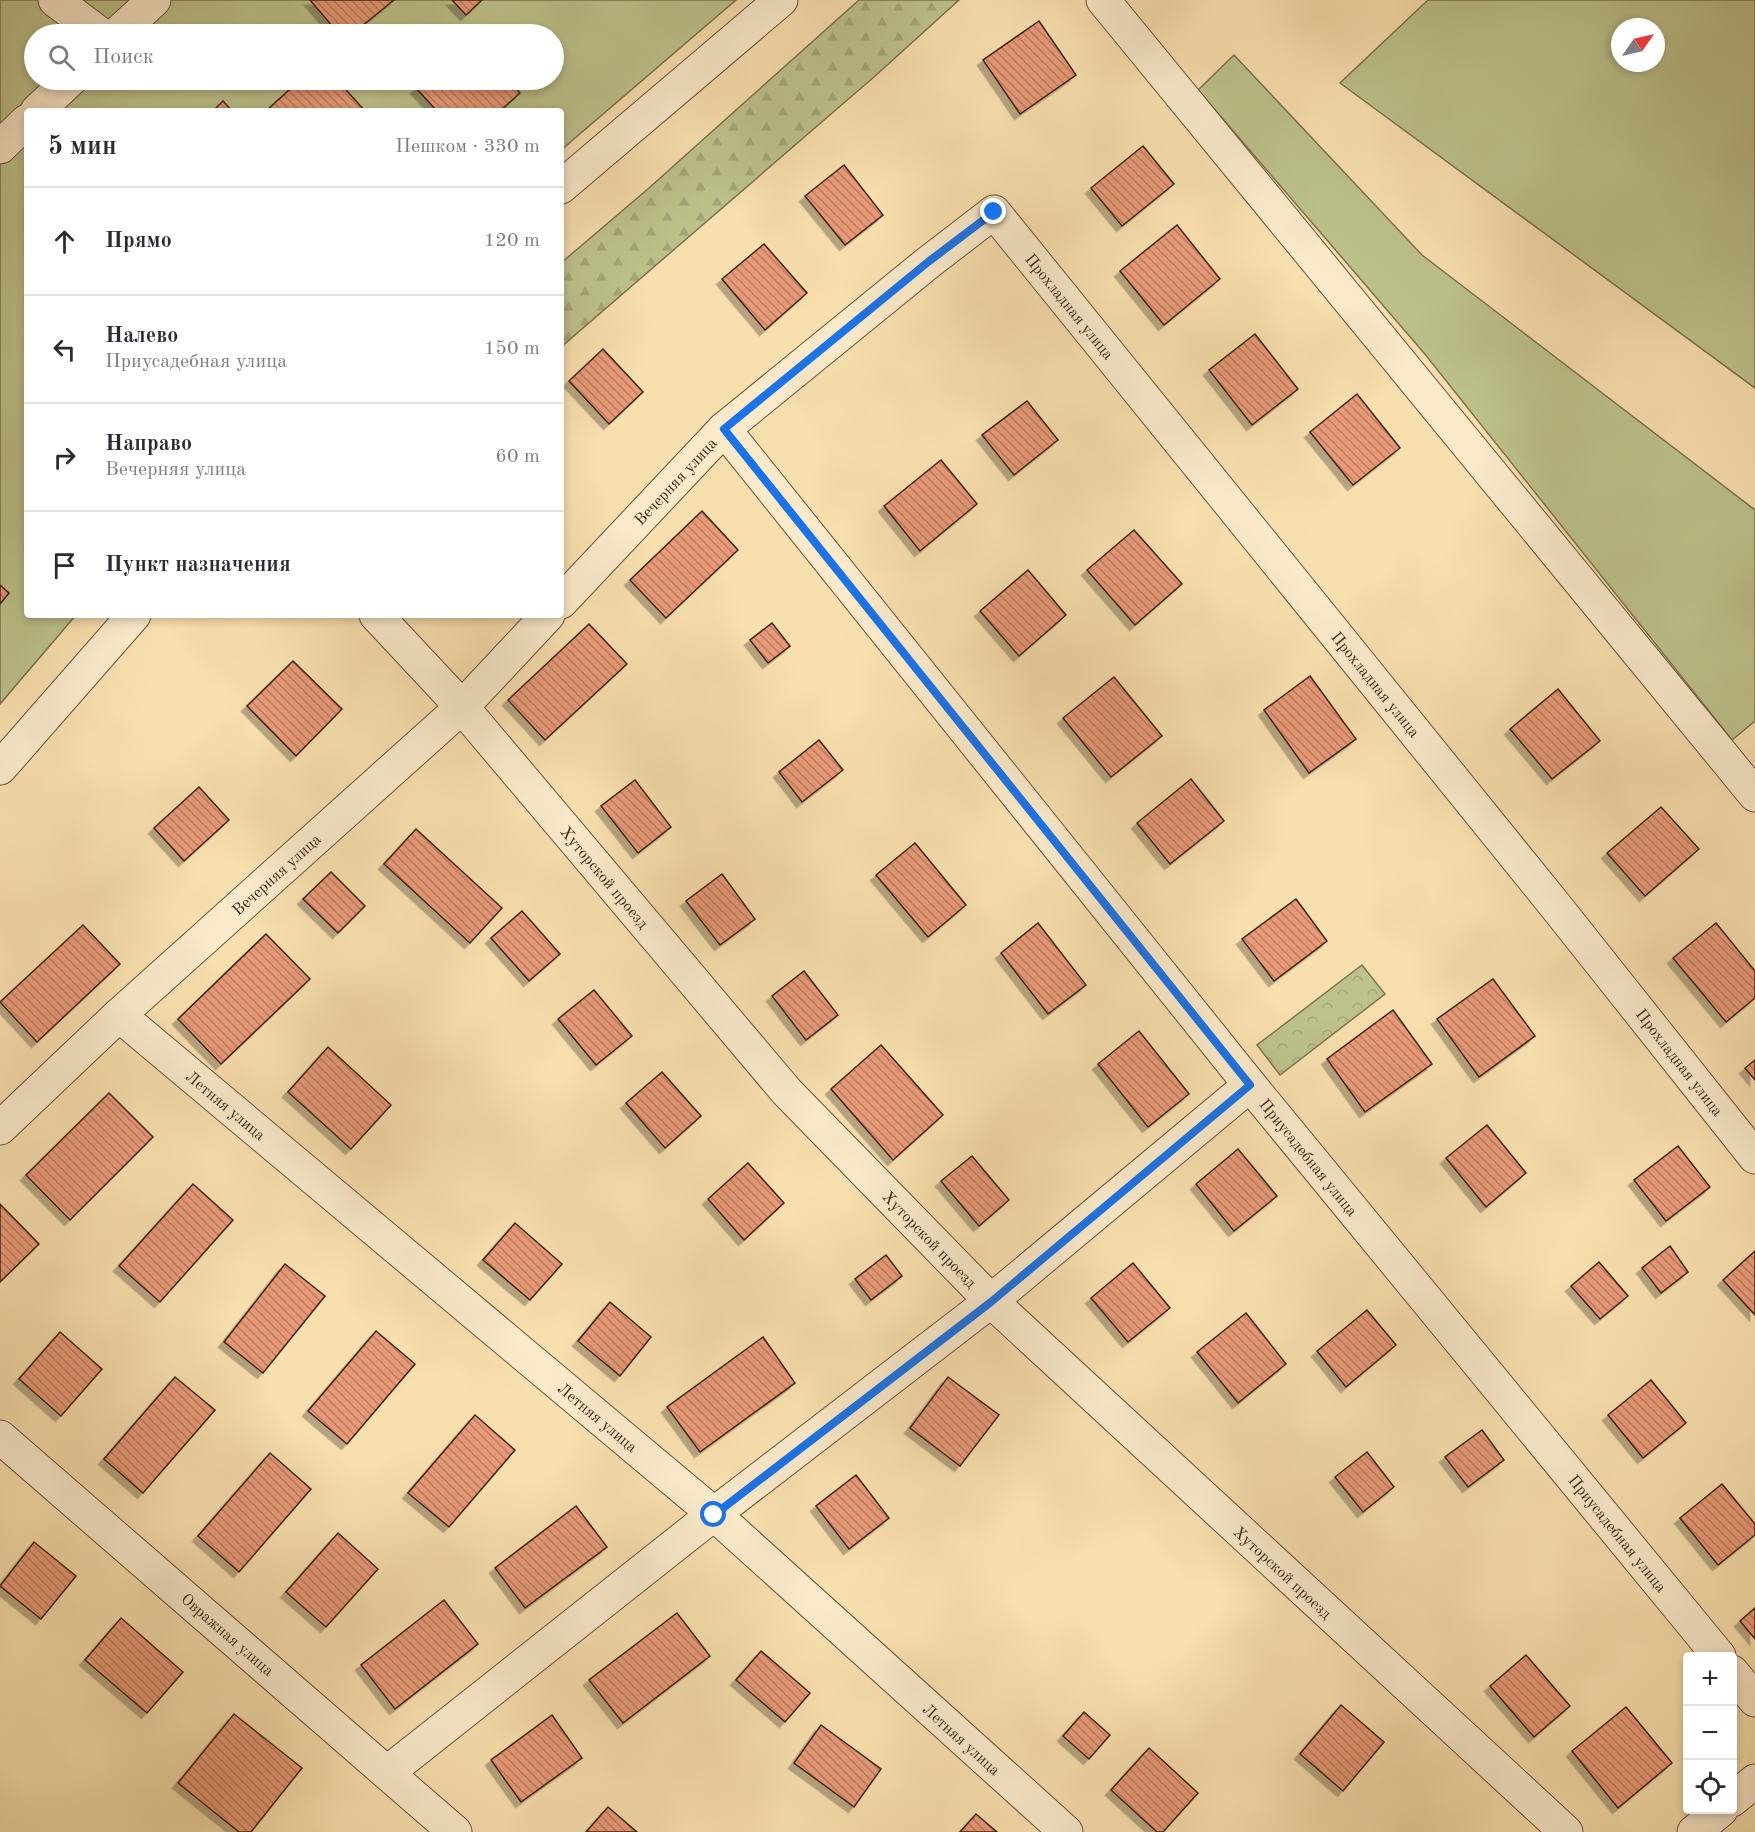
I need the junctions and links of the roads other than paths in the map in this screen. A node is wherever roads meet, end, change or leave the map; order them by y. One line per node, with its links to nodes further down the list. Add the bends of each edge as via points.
1 (55, 0): 5 (street)
2 (154, 0): 6 (street)
3 (781, 0): 11 (street)
4 (1103, 0): 20 (street)
5 (87, 24)
6 (128, 24)
7 (59, 90): 8 (street)
8 (40, 108)
9 (24, 124): 10 (street)
10 (0, 147)
11 (564, 184)
12 (994, 212): 13 (street, Вечерняя улица); 24 (street, Прохладная улица)
13 (724, 429): 14 (street, Вечерняя улица); 22 (street, Приусадебная улица)
14 (564, 599)
15 (131, 618): 19 (street)
16 (379, 618): 18 (street, Хуторской проезд)
17 (545, 618): 18 (street, Вечерняя улица)
18 (462, 707): 21 (street, Вечерняя улица); 25 (street, Хуторской проезд, via 788,1092)
19 (0, 768)
20 (1755, 795)
21 (119, 1015): 23 (street, Вечерняя улица); 27 (street, Летняя улица)
22 (1250, 1085): 25 (street); 28 (street, Приусадебная улица)
23 (0, 1128)
24 (1755, 1157)
25 (991, 1302): 27 (street); 37 (street, Хуторской проезд)
26 (0, 1437): 31 (street, Овражная улица)
27 (714, 1515): 31 (street); 36 (street, Летняя улица)
28 (1716, 1652)
29 (1737, 1678): 30 (street)
30 (1755, 1700)
31 (388, 1772): 35 (street, Овражная улица)
32 (1755, 1781): 33 (street)
33 (1737, 1796)
34 (1715, 1814): 38 (street)
35 (455, 1832)
36 (1066, 1832)
37 (1566, 1832)
38 (1694, 1832)

